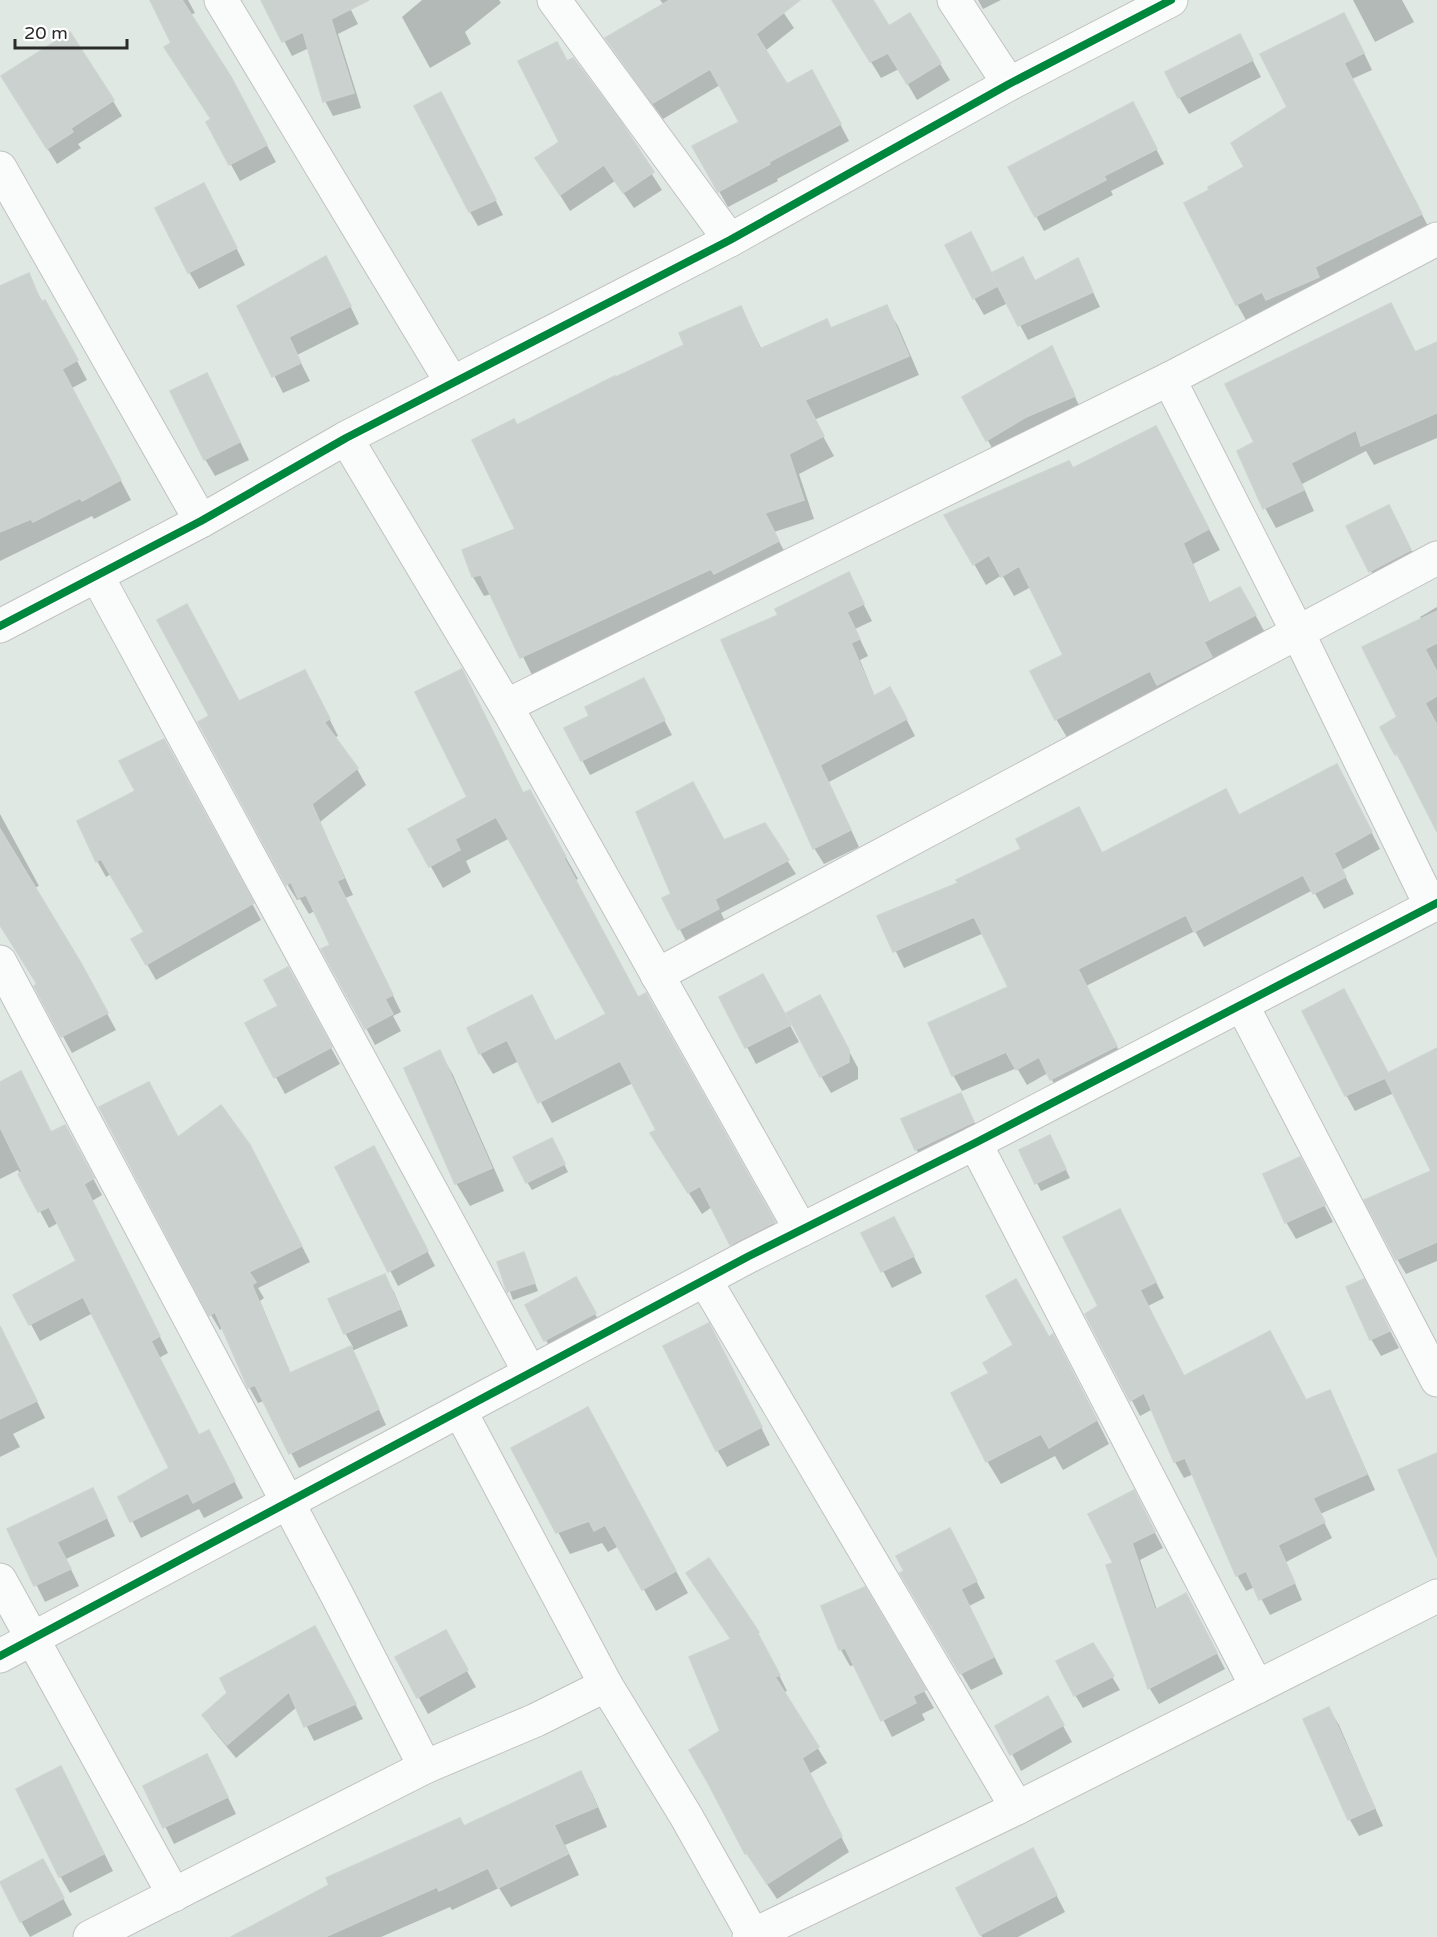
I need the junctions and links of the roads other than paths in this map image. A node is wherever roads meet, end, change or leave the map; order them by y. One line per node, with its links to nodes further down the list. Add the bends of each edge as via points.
1 (221, 0): 10 (street)
2 (554, 0): 8 (street)
3 (954, 0): 5 (street)
4 (1171, 0): 5 (street)
5 (1009, 84): 8 (street)
6 (0, 168): 12 (street)
7 (1437, 239): 9 (street)
8 (730, 240): 10 (street)
9 (1169, 379): 16 (street); 17 (street)
10 (452, 383): 11 (street)
11 (346, 438): 12 (street); 17 (street)
12 (201, 521): 14 (street)
13 (1437, 558): 16 (street)
14 (97, 576): 15 (street); 25 (street)
15 (0, 626)
16 (1298, 633): 18 (street); 20 (street)
17 (506, 706): 20 (street)
18 (1434, 904): 21 (street)
19 (0, 962): 28 (street)
20 (657, 975): 23 (street)
21 (1242, 1005): 22 (street); 26 (street)
22 (975, 1143): 23 (street); 34 (street)
23 (801, 1230): 24 (street)
24 (705, 1280): 25 (street); 36 (street)
25 (530, 1373): 27 (street)
26 (1437, 1380)
27 (460, 1411): 28 (street); 33 (street)
28 (286, 1502): 31 (street); 35 (street)
29 (0, 1580): 31 (street)
30 (1437, 1596): 34 (street)
31 (32, 1639): 32 (street); 37 (street)
32 (0, 1656)
33 (606, 1685): 35 (street); 38 (street, via 686,1816)
34 (1257, 1687): 36 (street)
35 (425, 1767): 37 (street)
36 (1017, 1808): 38 (street)
37 (174, 1895): 39 (street)
38 (751, 1936)
39 (90, 1937)

